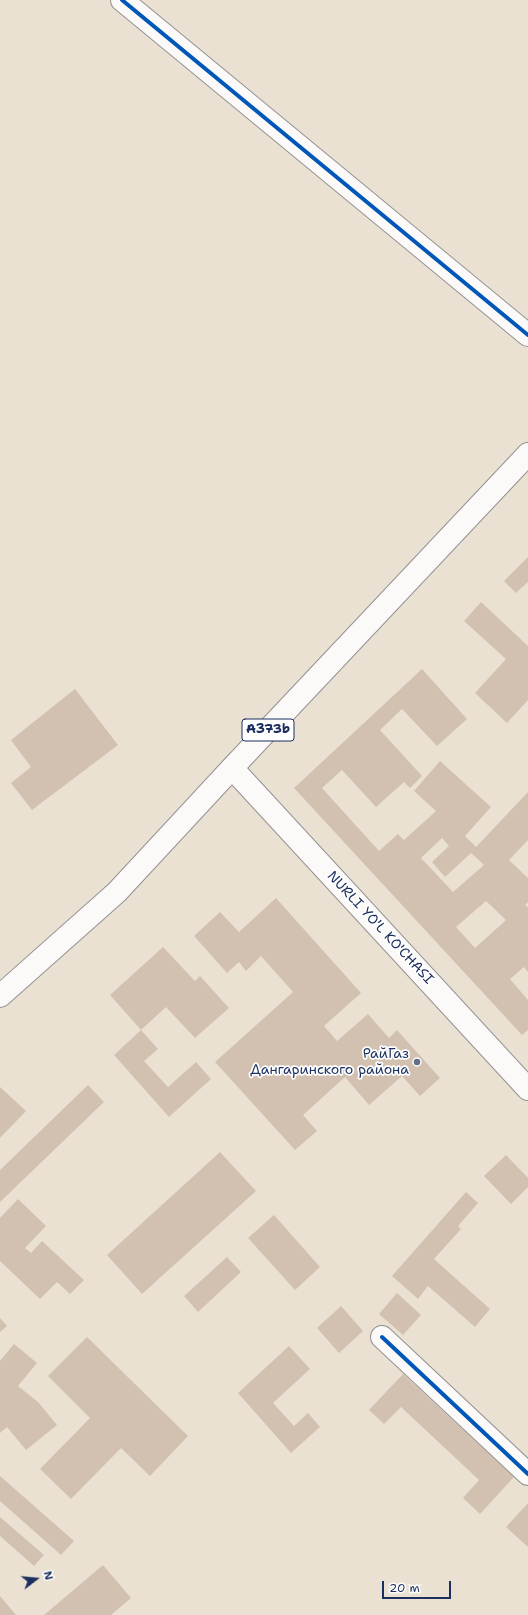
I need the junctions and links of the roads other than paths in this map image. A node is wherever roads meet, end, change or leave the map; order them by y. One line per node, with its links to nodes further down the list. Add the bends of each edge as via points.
1 (122, 0): 2 (main road)
2 (528, 335)
3 (528, 454): 4 (main road, A373b)
4 (232, 768): 5 (main road, A373b, via 117,892); 6 (main road, NURLI YO'L KO'CHASI)
5 (0, 996)
6 (525, 1078)
7 (382, 1337): 8 (main road)
8 (528, 1474)

